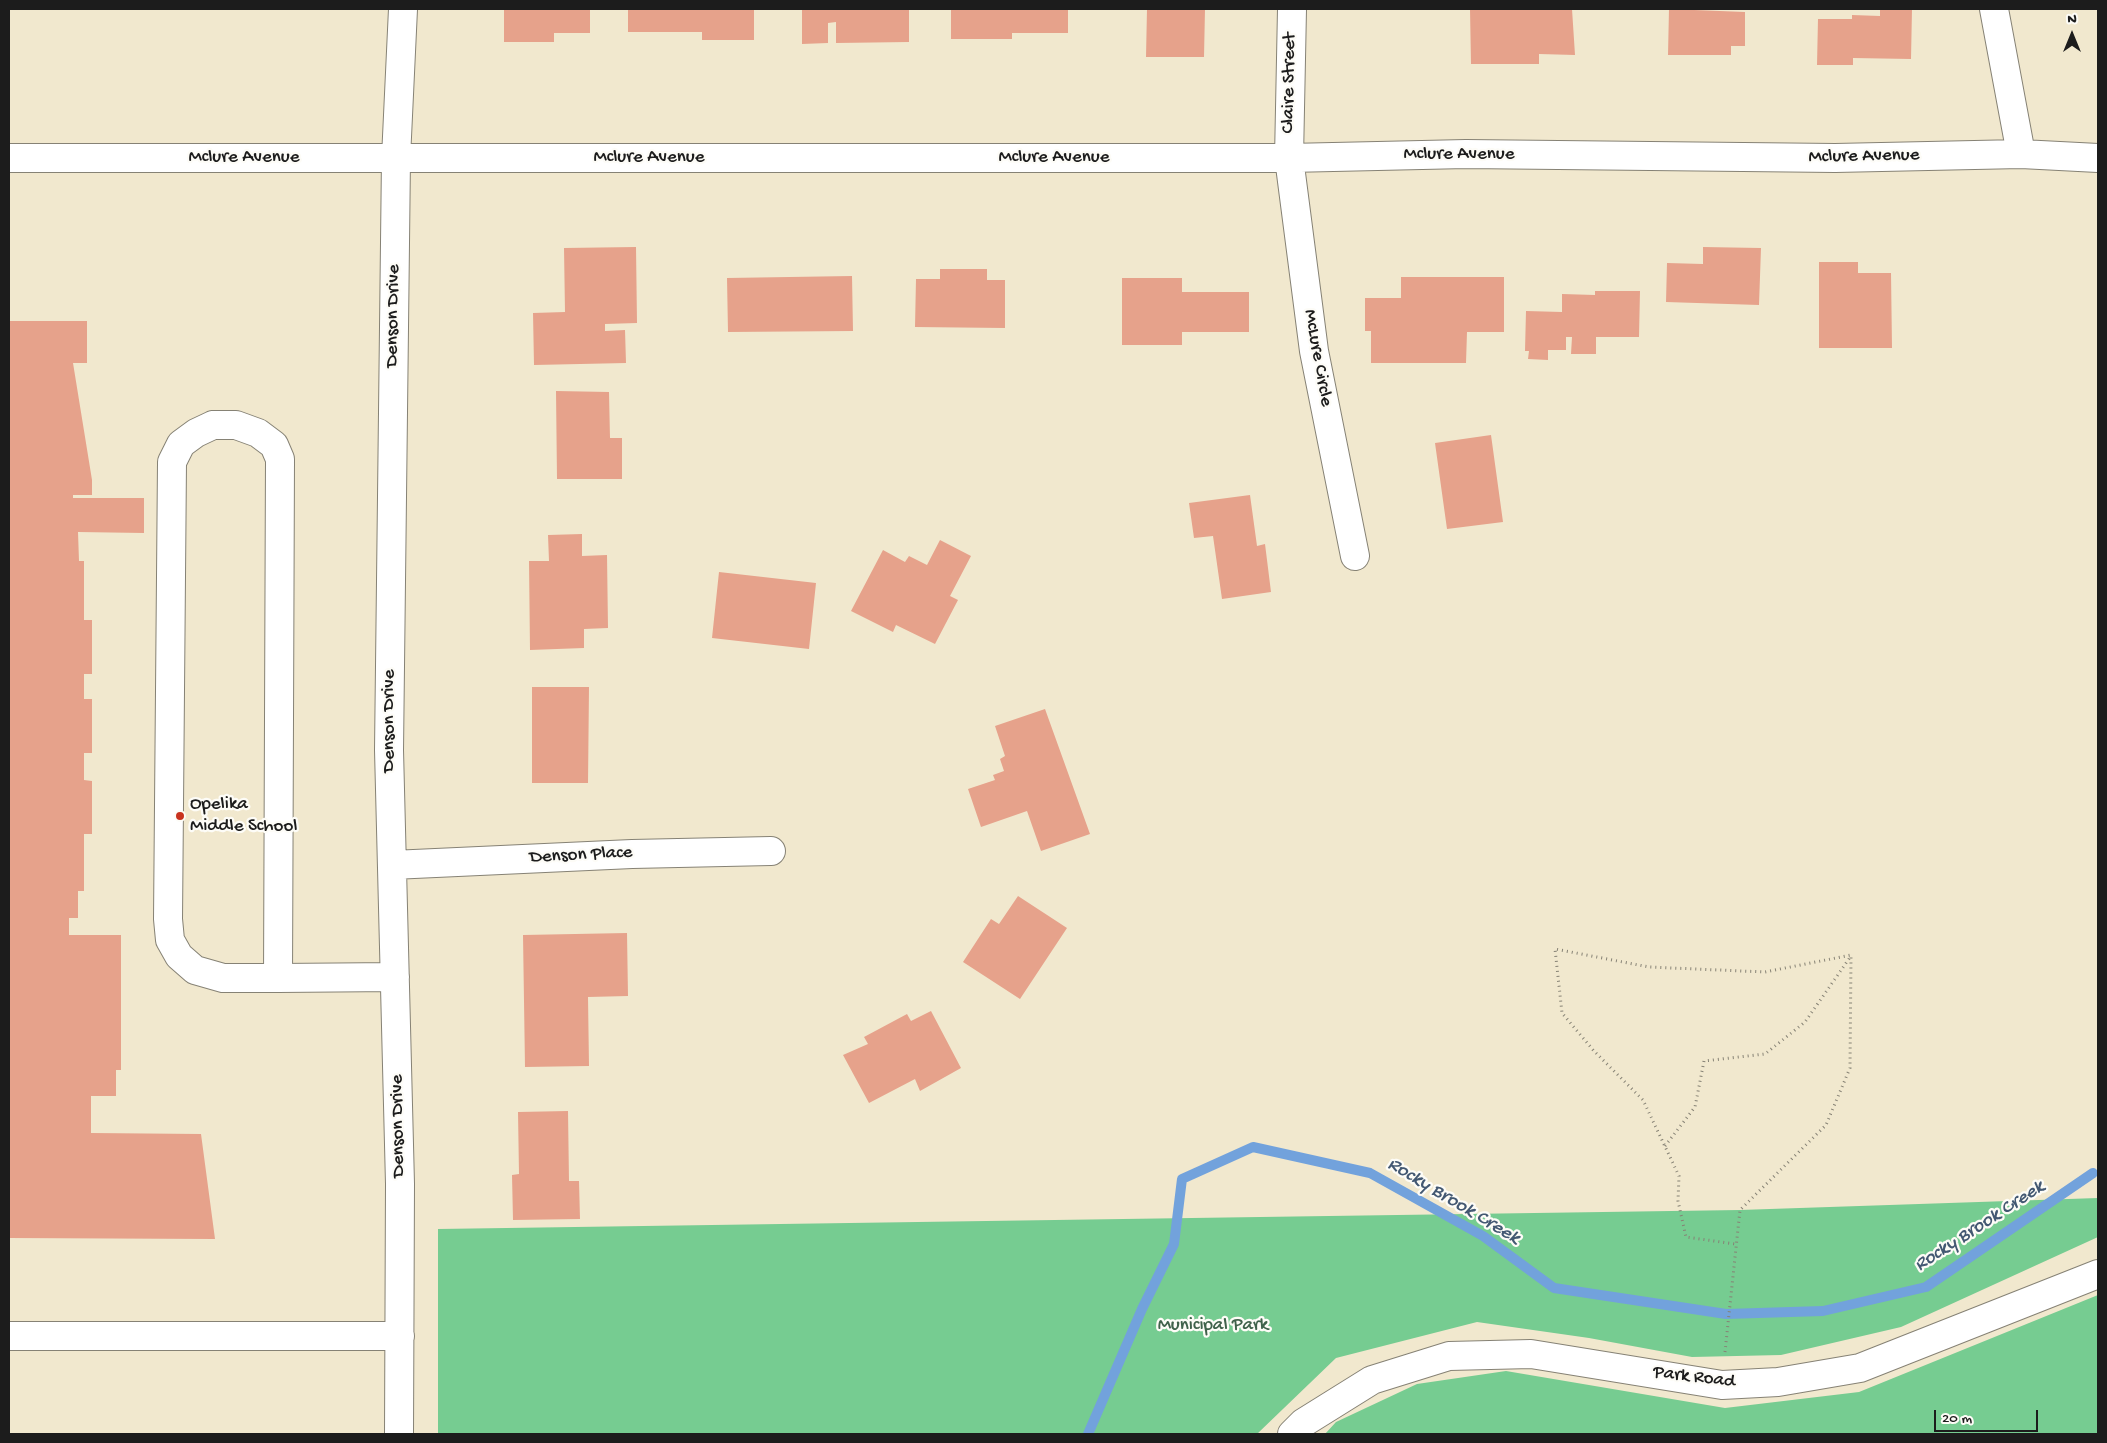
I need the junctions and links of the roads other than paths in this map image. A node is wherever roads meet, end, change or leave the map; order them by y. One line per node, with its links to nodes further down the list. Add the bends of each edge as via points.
1 (404, 9): 6 (street, Denson Drive)
2 (1292, 9): 7 (street, Claire Street)
3 (1994, 9): 4 (street)
4 (2021, 154): 7 (street, Mclure Avenue, via 1835,158 1466,154); 8 (street, Mclure Avenue)
5 (9, 158): 6 (street, Mclure Avenue)
6 (396, 158): 7 (street, Mclure Avenue); 11 (street, Denson Drive, via 389,750)
7 (1289, 158): 9 (street, McLure Circle, via 1314,351)
8 (2098, 158)
9 (1355, 556)
10 (771, 851): 11 (street, Denson Place)
11 (392, 865): 12 (street, Denson Drive)
12 (395, 977): 13 (street); 16 (street, Denson Drive)
13 (278, 978): 13 (street, via 280,459 274,445 258,433 236,425 214,425 181,444 172,462 170,940 179,956 195,970 223,978)
14 (2098, 1274): 18 (street, Park Road, via 1860,1368 1778,1382 1722,1385 1531,1354 1449,1356 1372,1380 1303,1423)
15 (9, 1336): 16 (street)
16 (400, 1336): 17 (street, Denson Drive)
17 (399, 1434)
18 (1292, 1434)

